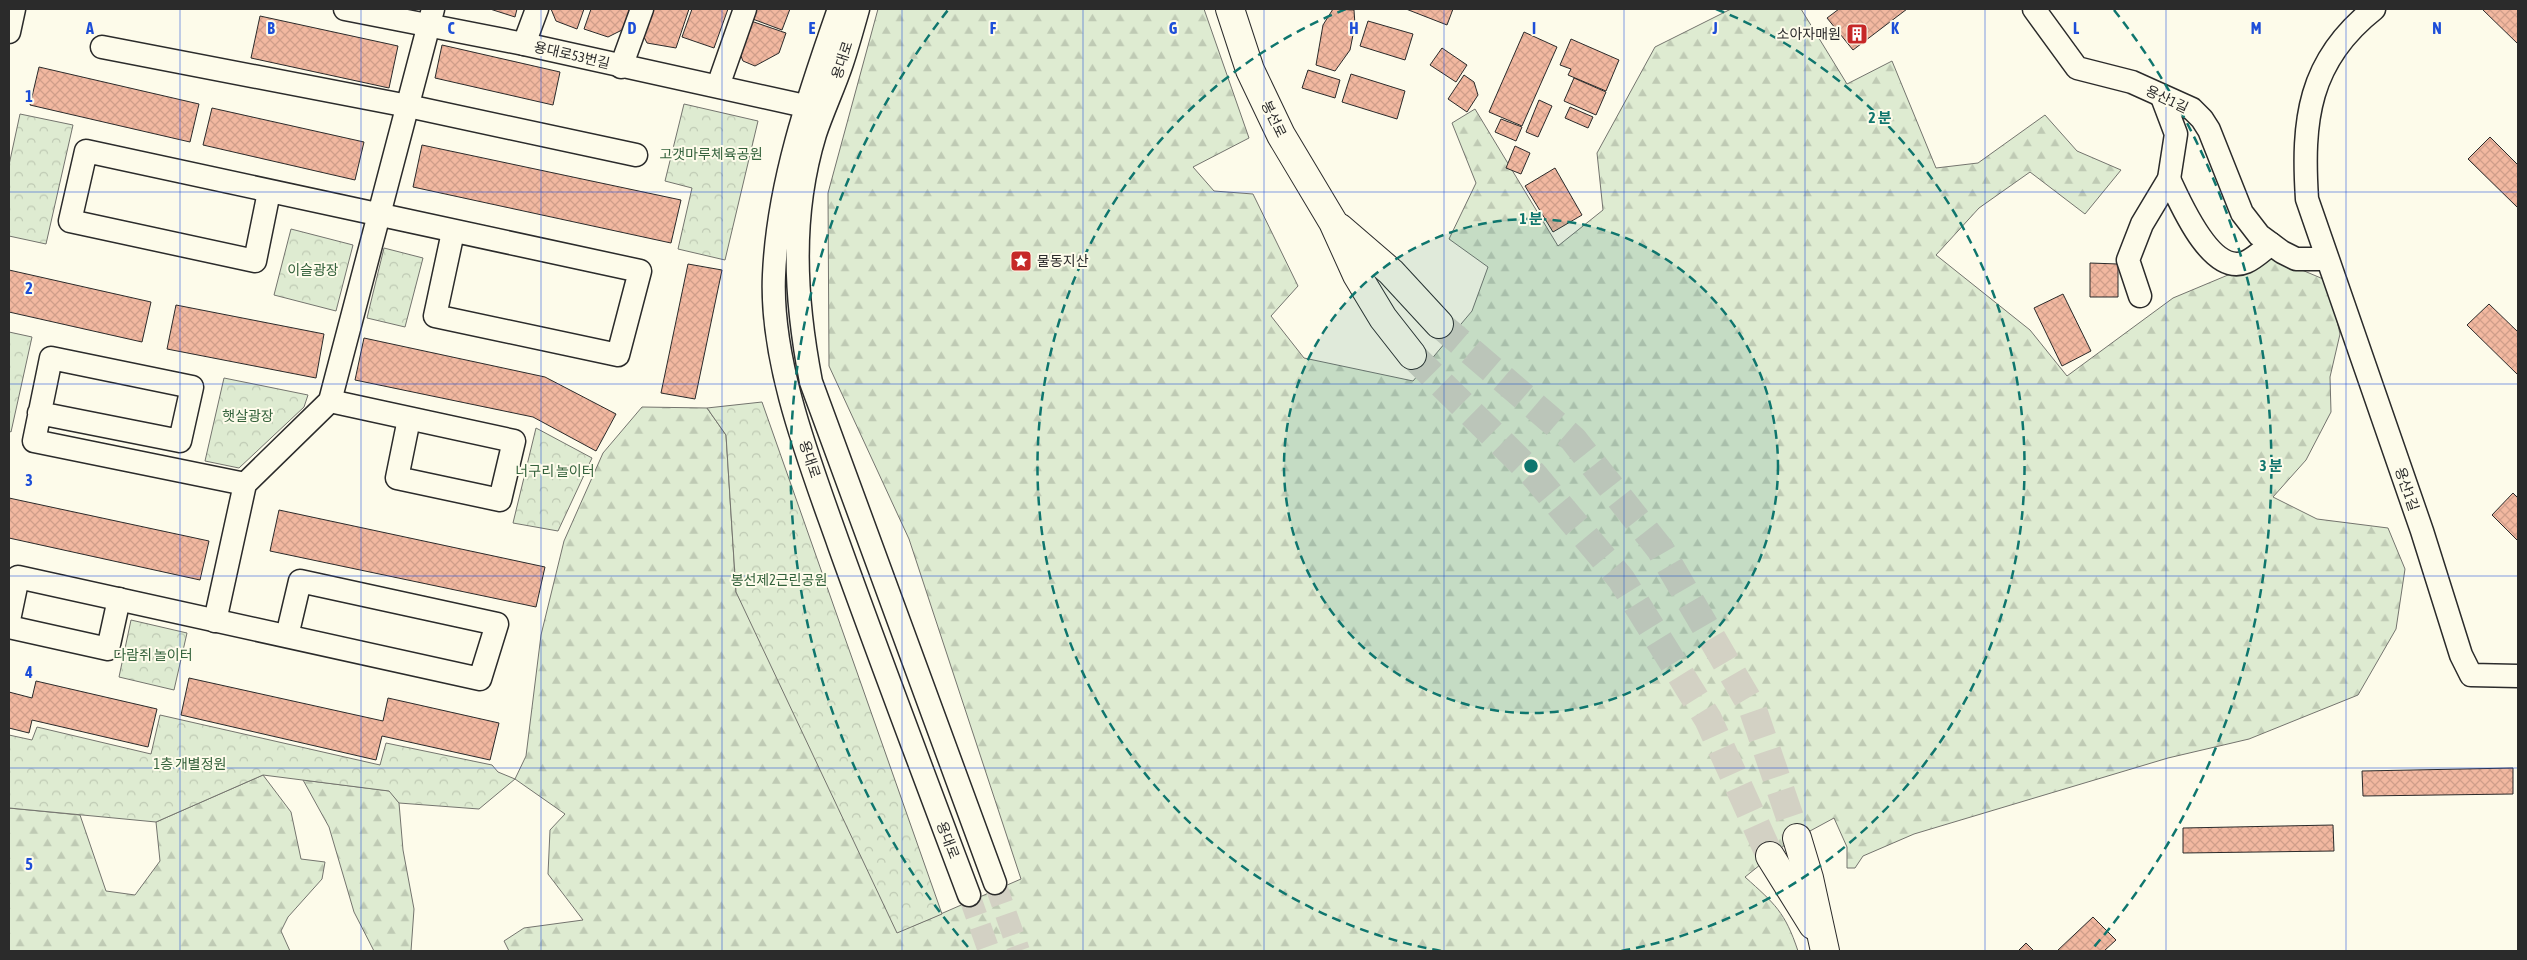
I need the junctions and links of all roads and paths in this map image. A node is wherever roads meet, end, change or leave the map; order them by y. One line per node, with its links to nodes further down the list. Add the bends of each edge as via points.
1 (14, 9): 12 (street)
2 (345, 9): 11 (street, 용대로53번길)
3 (537, 9): 13 (street, 용대로53번길)
4 (642, 9): 15 (street, 용대로53번길)
5 (745, 9): 16 (street)
6 (839, 9): 19 (street, 용대로)
7 (858, 9): 43 (street, 용대로, via 815,135 799,210 796,274 801,331 810,382)
8 (1230, 9): 24 (main road, 봉선로, via 1250,70 1281,135)
9 (2034, 9): 17 (street, 용산1길, via 2077,68 2132,82)
10 (2374, 9): 27 (street, 용산1길, via 2354,27 2324,67 2311,97 2304,153 2308,199)
11 (430, 18): 13 (street, 용대로53번길); 18 (street)
12 (9, 32)
13 (524, 44): 15 (street, 용대로53번길)
14 (102, 47): 18 (street)
15 (620, 66): 16 (street, 용대로53번길)
16 (718, 86): 19 (street, 용대로53번길)
17 (2162, 97): 21 (street, via 2176,134); 26 (street, 용산1길, via 2192,109 2202,118 2242,213 2259,236)
18 (408, 106): 20 (street); 23 (street)
19 (806, 106): 44 (street, 용대로, via 780,219 774,276 778,336 789,392 809,461 869,630)
20 (636, 155)
21 (2169, 179): 26 (street, via 2199,238 2224,262 2245,263); 28 (street, via 2142,224 2128,260)
22 (269, 192): 22 (street, via 86,151 70,221 255,261); 23 (street)
23 (378, 216): 25 (street); 31 (street)
24 (1333, 222): 29 (main road, via 1391,272); 30 (main road, via 1357,275 1382,318)
25 (453, 232): 25 (street, via 640,271 618,354 435,316)
26 (2271, 244): 27 (street, 용산1길, via 2296,259)
27 (2326, 259): 40 (street, 용산1길, via 2346,307 2461,655 2471,675)
28 (2140, 296)
29 (1439, 324)
30 (1412, 354)
31 (330, 401): 33 (street); 34 (street)
32 (39, 413): 32 (street, via 51,358 192,387 180,441); 34 (street, via 34,441)
33 (410, 418): 33 (street, via 514,441 500,500 397,478)
34 (245, 484): 37 (street)
35 (119, 600): 36 (street, via 18,577); 37 (street); 38 (street, via 108,649)
36 (9, 620)
37 (215, 621): 39 (street)
38 (9, 627)
39 (287, 636): 39 (street, via 480,679 497,624 300,581)
40 (2518, 676)
41 (1797, 838): 45 (main road)
42 (1770, 856): 45 (main road)
43 (996, 883)
44 (969, 895)
45 (1822, 944)

